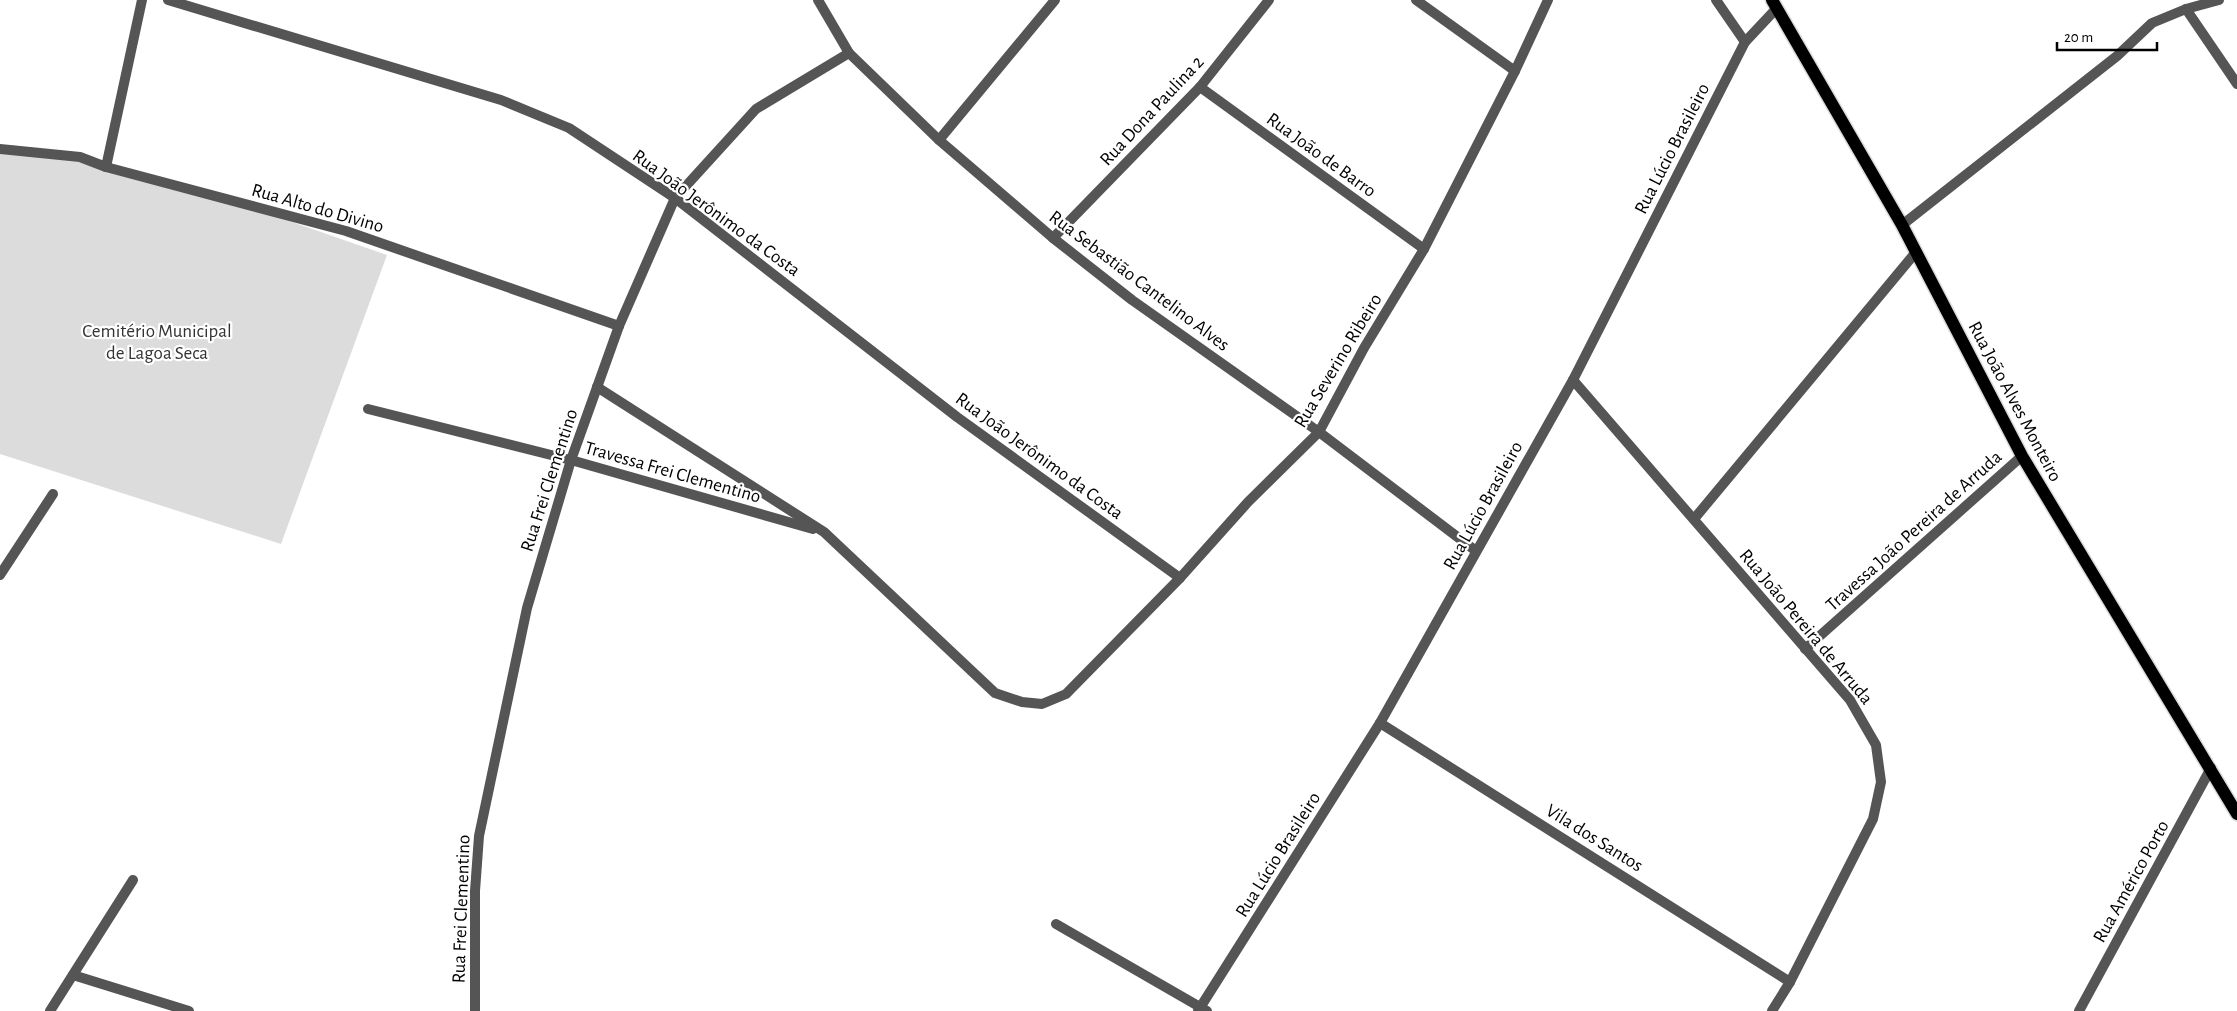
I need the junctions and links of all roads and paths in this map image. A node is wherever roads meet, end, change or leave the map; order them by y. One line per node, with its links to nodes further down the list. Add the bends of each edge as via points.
1 (142, 0): 19 (street)
2 (168, 0): 20 (street, Rua João Jerônimo da Costa, via 501,100 569,128)
3 (818, 0): 13 (street, Rua Sebastião Cantelino Alves)
4 (1055, 0): 17 (street)
5 (1269, 0): 16 (street, Rua Dona Paulina 2)
6 (1416, 0): 14 (street)
7 (1548, 0): 14 (street, Rua Severino Ribeiro)
8 (1716, 0): 12 (street)
9 (2219, 0): 11 (street)
10 (1775, 4): 12 (street, Rua Lúcio Brasileiro); 21 (main road, Rua João Alves Monteiro)
11 (2186, 9): 15 (street); 21 (street, via 2152,23 2117,56)
12 (1745, 42): 26 (street, Rua Lúcio Brasileiro)
13 (849, 53): 17 (street, Rua Sebastião Cantelino Alves); 20 (street, Rua Frei Clementino, via 756,109)
14 (1515, 71): 23 (street, Rua Severino Ribeiro)
15 (2237, 84)
16 (1200, 87): 22 (street, Rua Dona Paulina 2); 23 (street, Rua João de Barro)
17 (939, 140): 22 (street, Rua Sebastião Cantelino Alves)
18 (0, 149): 19 (street, Rua Alto do Divino, via 80,157)
19 (106, 167): 25 (street, Rua Alto do Divino, via 346,231)
20 (676, 198): 25 (street, Rua Frei Clementino); 37 (street, Rua João Jerônimo da Costa, via 956,418)
21 (1902, 225): 24 (main road, Rua João Alves Monteiro)
22 (1054, 238): 29 (street, Rua Sebastião Cantelino Alves, via 1132,300)
23 (1424, 249): 29 (street, Rua Severino Ribeiro, via 1364,348)
24 (1916, 252): 30 (main road, Rua João Alves Monteiro); 33 (street)
25 (619, 326): 27 (street, Rua Frei Clementino)
26 (1573, 380): 33 (street, Rua João Pereira de Arruda); 35 (street, Rua Lúcio Brasileiro)
27 (597, 387): 31 (street, Rua Frei Clementino); 34 (street, Travessa Frei Clementino)
28 (368, 410): 31 (street, Travessa Frei Clementino)
29 (1320, 432): 35 (street, Rua Sebastião Cantelino Alves); 37 (street, Rua Severino Ribeiro, via 1248,502)
30 (2022, 456): 38 (street, Travessa João Pereira de Arruda); 41 (main road, Rua João Alves Monteiro)
31 (571, 460): 34 (street, Travessa Frei Clementino); 50 (street, Rua Frei Clementino, via 527,608 479,836 475,891)
32 (53, 494): 36 (street)
33 (1694, 518): 38 (street, Rua João Pereira de Arruda)
34 (824, 532): 39 (street, Travessa Frei Clementino)
35 (1476, 551): 40 (street, Rua Lúcio Brasileiro)
36 (0, 575)
37 (1180, 578): 39 (street, Rua Severino Ribeiro, via 1066,694 1042,704 1022,702)
38 (1805, 649): 46 (street, Rua João Pereira de Arruda, via 1850,700 1876,745 1881,782 1874,820)
39 (996, 693)
40 (1380, 724): 46 (street, Vila dos Santos); 47 (street, Rua Lúcio Brasileiro)
41 (2211, 768): 42 (main road, Rua João Alves Monteiro); 52 (street, Rua Américo Porto)
42 (2237, 814)
43 (132, 880): 45 (street)
44 (1056, 924): 47 (street)
45 (73, 975): 48 (street); 49 (street)
46 (1790, 982): 51 (street, Rua João Pereira de Arruda)
47 (1201, 1010)
48 (50, 1011)
49 (189, 1011)
50 (475, 1011)
51 (1772, 1011)
52 (2079, 1011)

